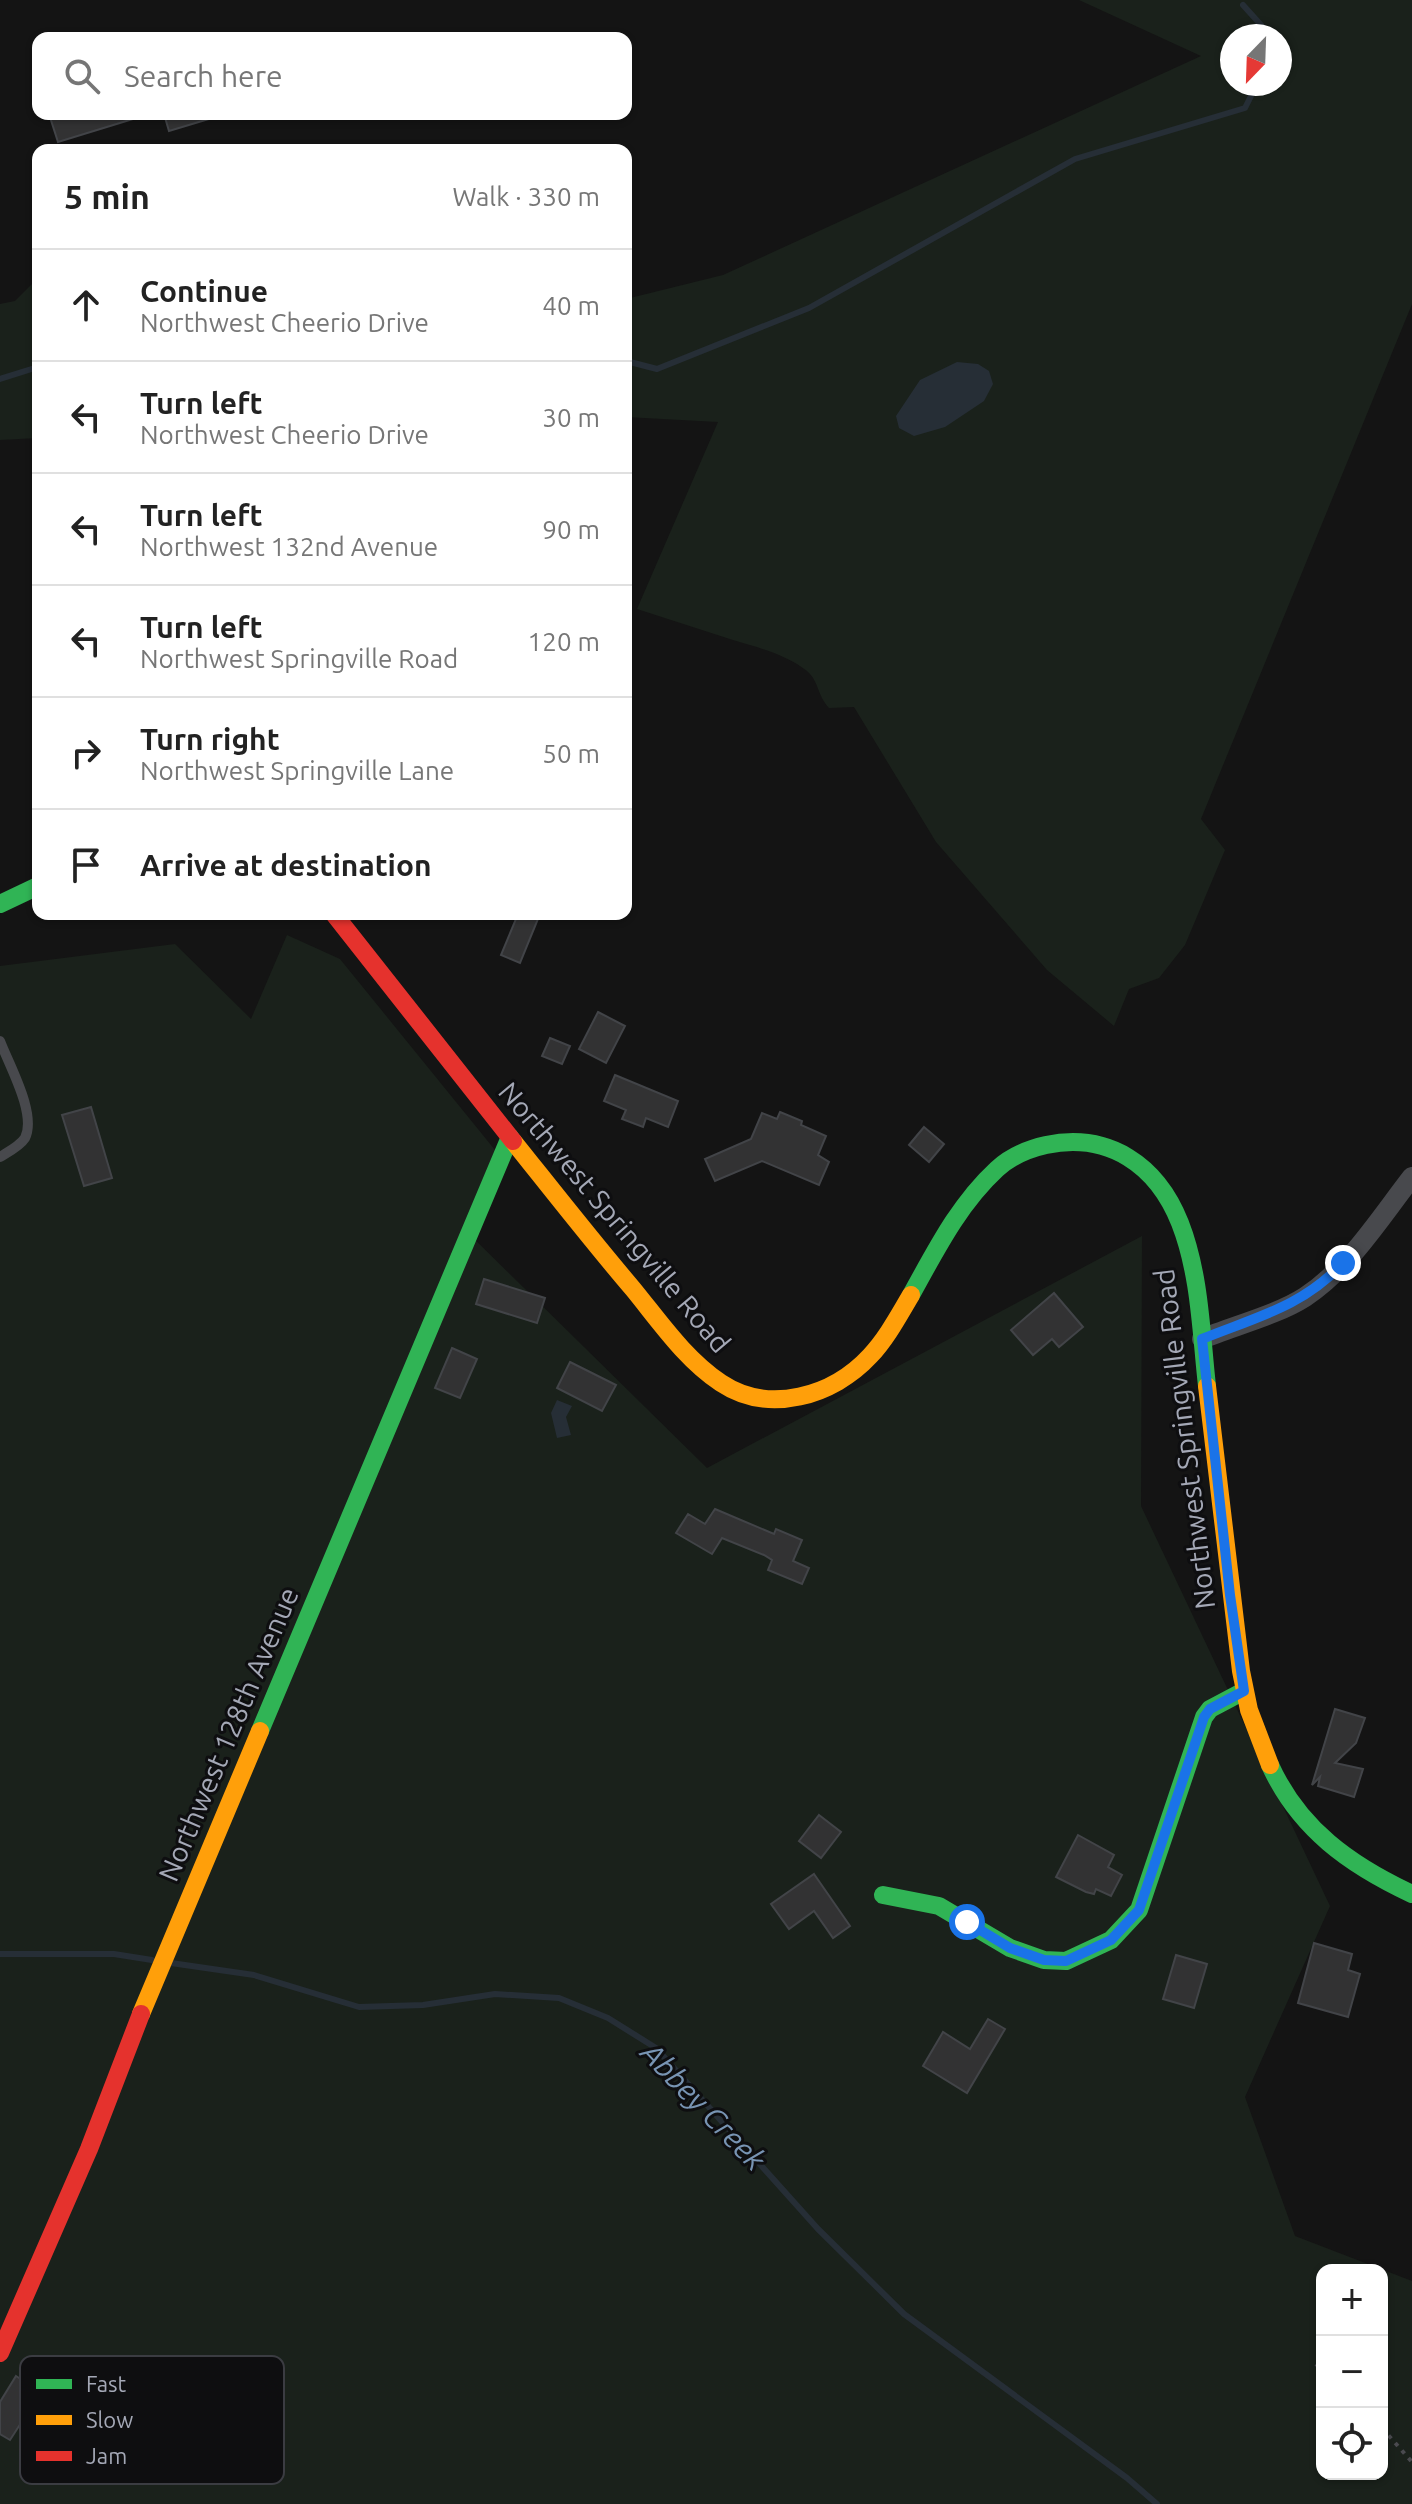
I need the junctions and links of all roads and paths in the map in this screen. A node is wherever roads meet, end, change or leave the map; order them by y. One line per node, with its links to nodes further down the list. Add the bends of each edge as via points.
1 (32, 889): 2 (street)
2 (0, 904)
3 (339, 920): 5 (street, Northwest Springville Road)
4 (0, 1041): 6 (lane, via 29,1126 24,1141)
5 (510, 1137): 8 (street, Northwest Springville Road, via 676,1342 722,1384 753,1396 799,1399 836,1383 871,1355 981,1183 1026,1148 1053,1141 1108,1146 1157,1180 1185,1233); 12 (street, Northwest 128th Avenue)
6 (0, 1157)
7 (1412, 1177): 8 (street, via 1329,1279 1280,1310)
8 (1202, 1339): 9 (street, Northwest Springville Road)
9 (1244, 1691): 10 (street, Northwest Springville Road, via 1271,1769 1311,1829 1347,1861); 11 (street, via 1204,1717 1139,1910 1111,1940 1087,1954 1066,1961 1044,1960 1010,1948 939,1906)
10 (1412, 1894)
11 (883, 1895)
12 (0, 2353)
13 (1388, 2435): 14 (path)
14 (1412, 2462)

